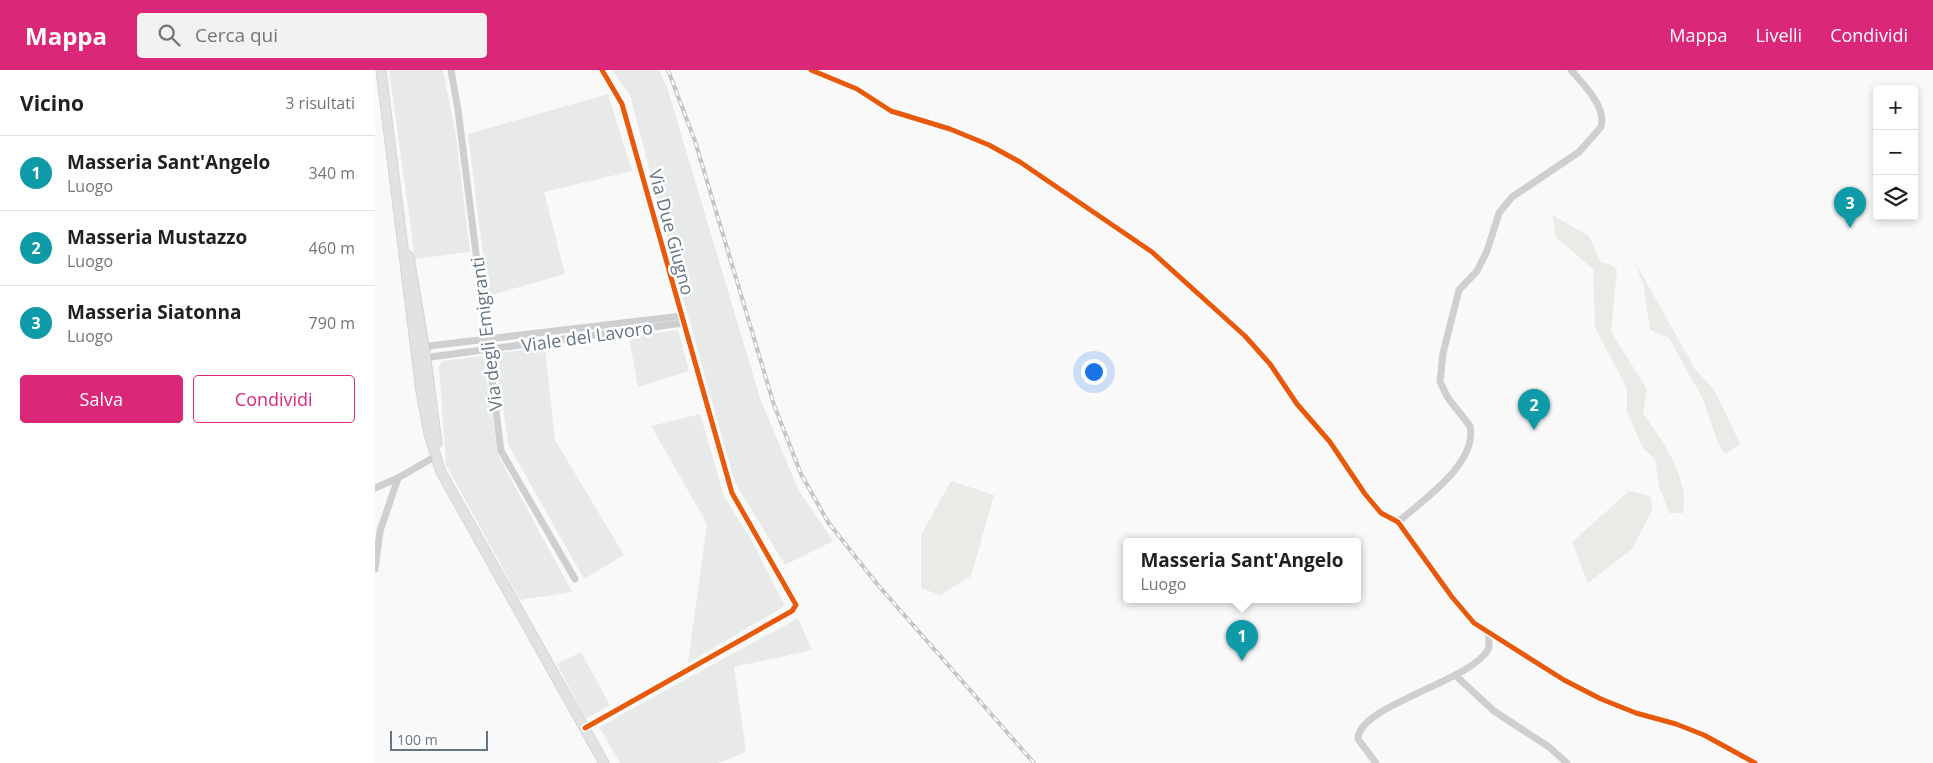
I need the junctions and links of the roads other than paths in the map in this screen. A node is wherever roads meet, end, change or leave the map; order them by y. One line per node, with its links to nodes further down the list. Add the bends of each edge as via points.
1 (381, 70): 6 (main road)
2 (451, 70): 9 (street, Via degli Emigranti)
3 (602, 70): 8 (street, Via Due Giugno, via 623,104)
4 (811, 70): 17 (street, via 857,89 891,111 989,145 1020,162 1152,252 1245,336 1271,364 1365,494 1381,513)
5 (1571, 70): 17 (street, via 1587,88 1601,112 1601,128 1579,152 1512,197 1499,213 1477,270 1459,290 1439,378 1448,398 1470,426 1469,446 1458,468)
6 (396, 187): 7 (main road); 11 (main road)
7 (408, 298): 11 (street, via 415,331); 12 (main road)
8 (682, 319): 9 (street); 10 (street, Viale del Lavoro); 22 (street, Via Due Giugno, via 732,493 795,605 792,610)
9 (487, 339): 10 (street, Via degli Emigranti); 11 (street)
10 (488, 349): 11 (street, Viale del Lavoro); 19 (street, Via degli Emigranti, via 501,450)
11 (428, 351): 12 (street, via 421,370); 14 (main road)
12 (422, 394): 13 (main road)
13 (436, 456): 14 (main road); 15 (street)
14 (441, 472): 22 (main road)
15 (398, 478): 16 (street); 18 (street, via 381,531)
16 (375, 488)
17 (1398, 522): 20 (street, via 1452,597)
18 (375, 569)
19 (575, 579)
20 (1489, 635): 21 (street, via 1487,652); 26 (street, via 1503,640 1564,680 1601,699 1636,714 1686,728)
21 (1455, 675): 24 (street, via 1392,705 1367,723 1359,739); 25 (street, via 1494,711 1549,746)
22 (585, 728): 23 (main road)
23 (605, 763)
24 (1376, 763)
25 (1567, 763)
26 (1755, 763)

